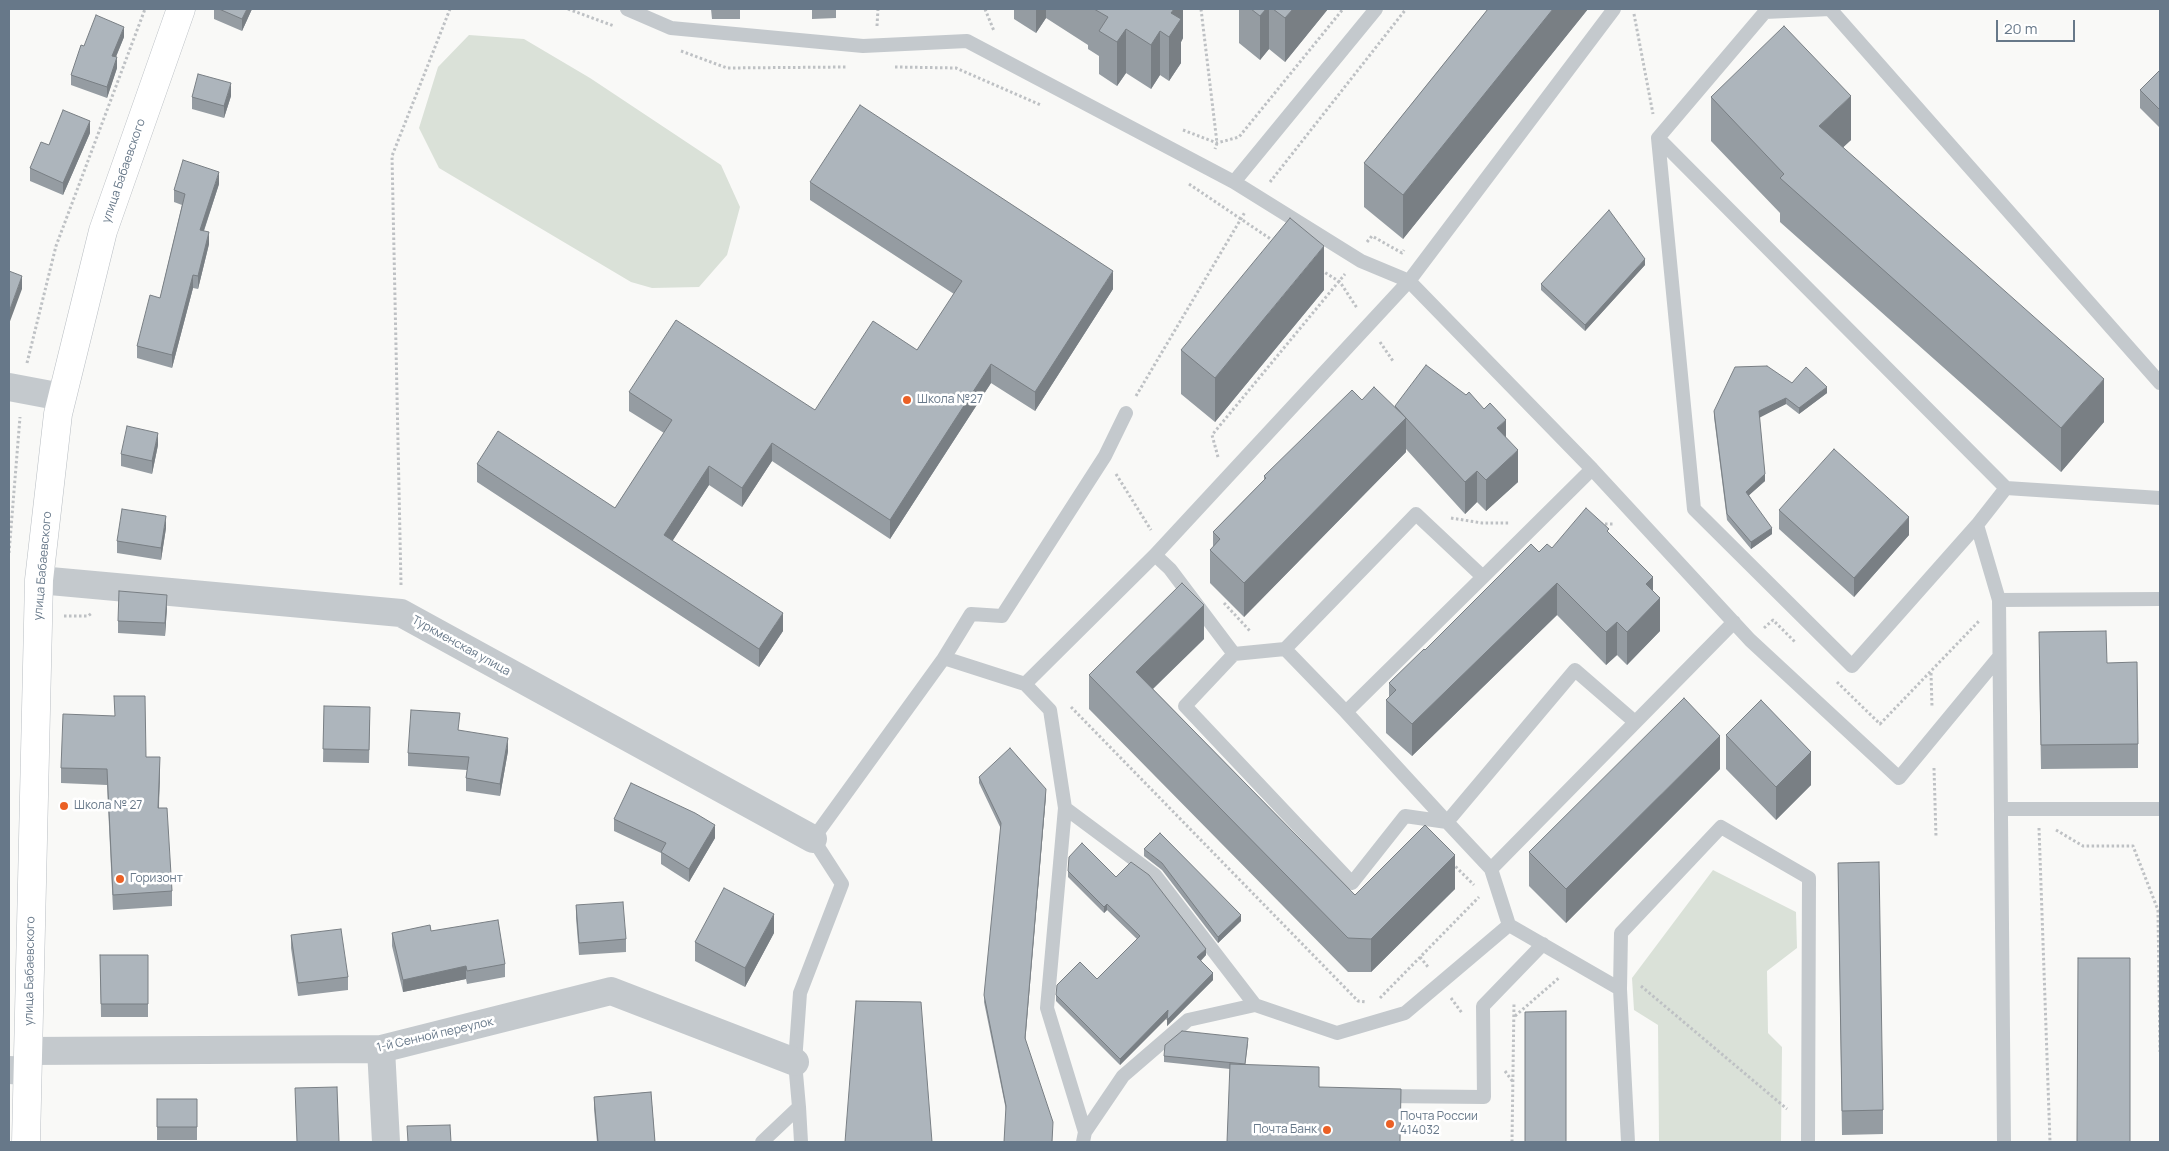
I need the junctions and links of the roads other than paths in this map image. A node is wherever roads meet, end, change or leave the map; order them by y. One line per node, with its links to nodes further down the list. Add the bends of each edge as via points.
1 (181, 9): 11 (main road, улица Бабаевского, via 103,231)
2 (1376, 9): 7 (lane)
3 (1614, 9): 8 (lane)
4 (631, 10): 7 (lane, via 671,28 863,46 967,41)
5 (1765, 10): 6 (lane); 9 (lane, via 1830,9)
6 (1658, 138): 14 (lane); 16 (lane, via 1694,510 1852,666)
7 (1234, 182): 8 (lane, via 1356,258)
8 (1409, 281): 13 (lane); 17 (lane)
9 (2160, 383)
10 (16, 389): 11 (street)
11 (62, 397): 19 (main road, улица Бабаевского)
12 (1126, 413): 26 (lane, via 1105,456 1002,616 971,614)
13 (1592, 469): 18 (lane); 22 (lane)
14 (2006, 488): 15 (lane); 16 (lane)
15 (2160, 498)
16 (1977, 525): 21 (lane)
17 (1155, 555): 24 (lane); 27 (lane)
18 (1483, 577): 23 (lane, via 1416,514); 28 (lane)
19 (39, 580): 34 (street, Туркменская улица, via 401,613); 42 (main road, улица Бабаевского)
20 (2160, 599): 21 (lane)
21 (1999, 600): 25 (lane)
22 (1734, 622): 25 (lane, via 1899,778); 29 (lane)
23 (1285, 649): 24 (lane); 28 (lane)
24 (1234, 654): 33 (lane, via 1185,706 1352,883 1406,816)
25 (1999, 657): 31 (lane)
26 (944, 658): 27 (lane); 34 (lane)
27 (1025, 684): 30 (lane, via 1050,710)
28 (1346, 712): 33 (lane)
29 (1635, 722): 33 (lane, via 1574,670); 35 (lane)
30 (1065, 808): 39 (lane, via 1156,875); 45 (lane, via 1047,1008)
31 (2001, 808): 32 (lane); 52 (lane)
32 (2160, 809)
33 (1447, 822): 35 (lane)
34 (813, 839): 41 (lane, via 842,884 800,994)
35 (1491, 869): 36 (lane)
36 (1509, 925): 37 (lane); 39 (lane, via 1405,1012 1336,1034)
37 (1543, 944): 38 (lane); 43 (lane, via 1483,1006 1484,1097)
38 (1620, 989): 50 (lane); 51 (lane, via 1621,933 1721,827 1809,878)
39 (1256, 1005): 45 (lane, via 1188,1020 1123,1076)
40 (381, 1050): 41 (street, 1-й Сенной переулок, via 612,991); 42 (street, 1-й Сенной переулок); 47 (street)
41 (795, 1062): 44 (lane)
42 (21, 1064): 46 (main road, улица Бабаевского)
43 (1367, 1096)
44 (799, 1107): 48 (lane); 49 (lane)
45 (1084, 1137)
46 (26, 1142)
47 (386, 1142)
48 (762, 1142)
49 (801, 1142)
50 (1628, 1142)
51 (1808, 1142)
52 (2004, 1142)

